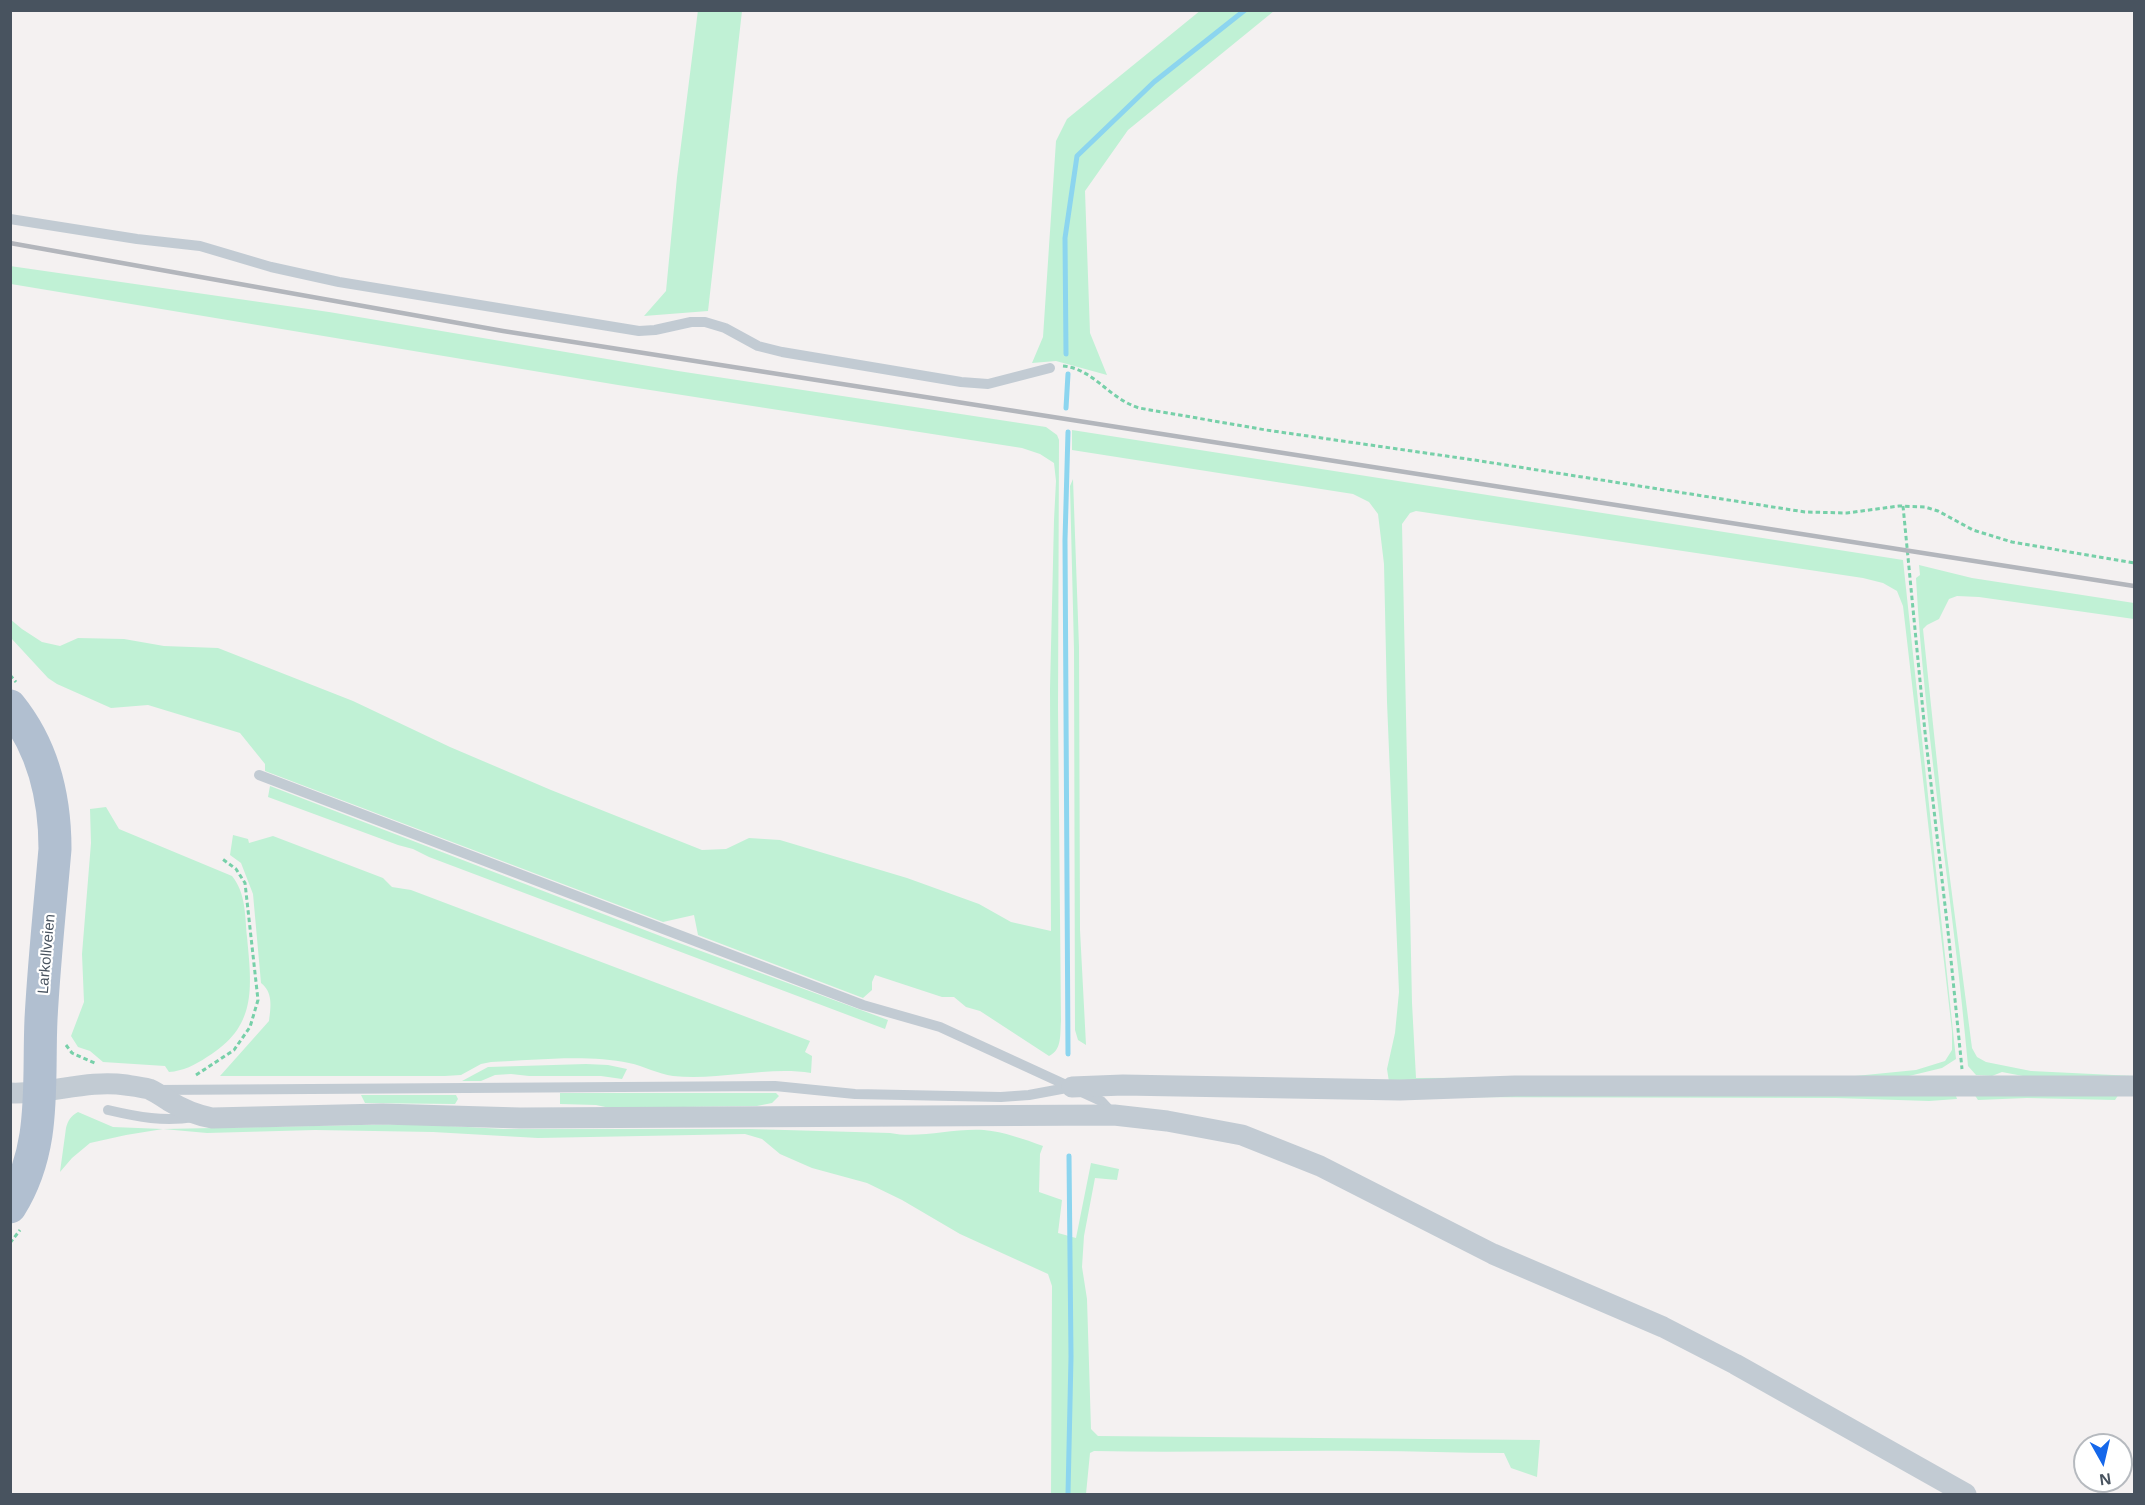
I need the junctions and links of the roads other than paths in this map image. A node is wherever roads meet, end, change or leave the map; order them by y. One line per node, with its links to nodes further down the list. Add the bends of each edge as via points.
1 (10, 219): 2 (lane, via 200,246 339,282 639,331 705,322 758,346 782,352 961,382 988,384)
2 (1050, 368)
3 (10, 705): 8 (main road, Larkollveien, via 30,735 45,772 55,827 41,1019)
4 (259, 775): 6 (lane, via 852,1001 940,1027)
5 (2134, 1086): 6 (street, via 1515,1086 1400,1090 1123,1084)
6 (1072, 1087): 7 (lane, via 1001,1097 855,1094 776,1086); 10 (lane, via 1101,1101)
7 (160, 1090): 8 (street, via 98,1084); 11 (street, via 180,1108)
8 (25, 1092): 12 (main road, Larkollveien, via 38,1134 26,1177)
9 (108, 1110): 11 (lane, via 145,1119)
10 (1114, 1115): 11 (street); 13 (street, via 1242,1135 1320,1166 1493,1254 1663,1327)
11 (200, 1116)
12 (10, 1207)
13 (1966, 1494)

